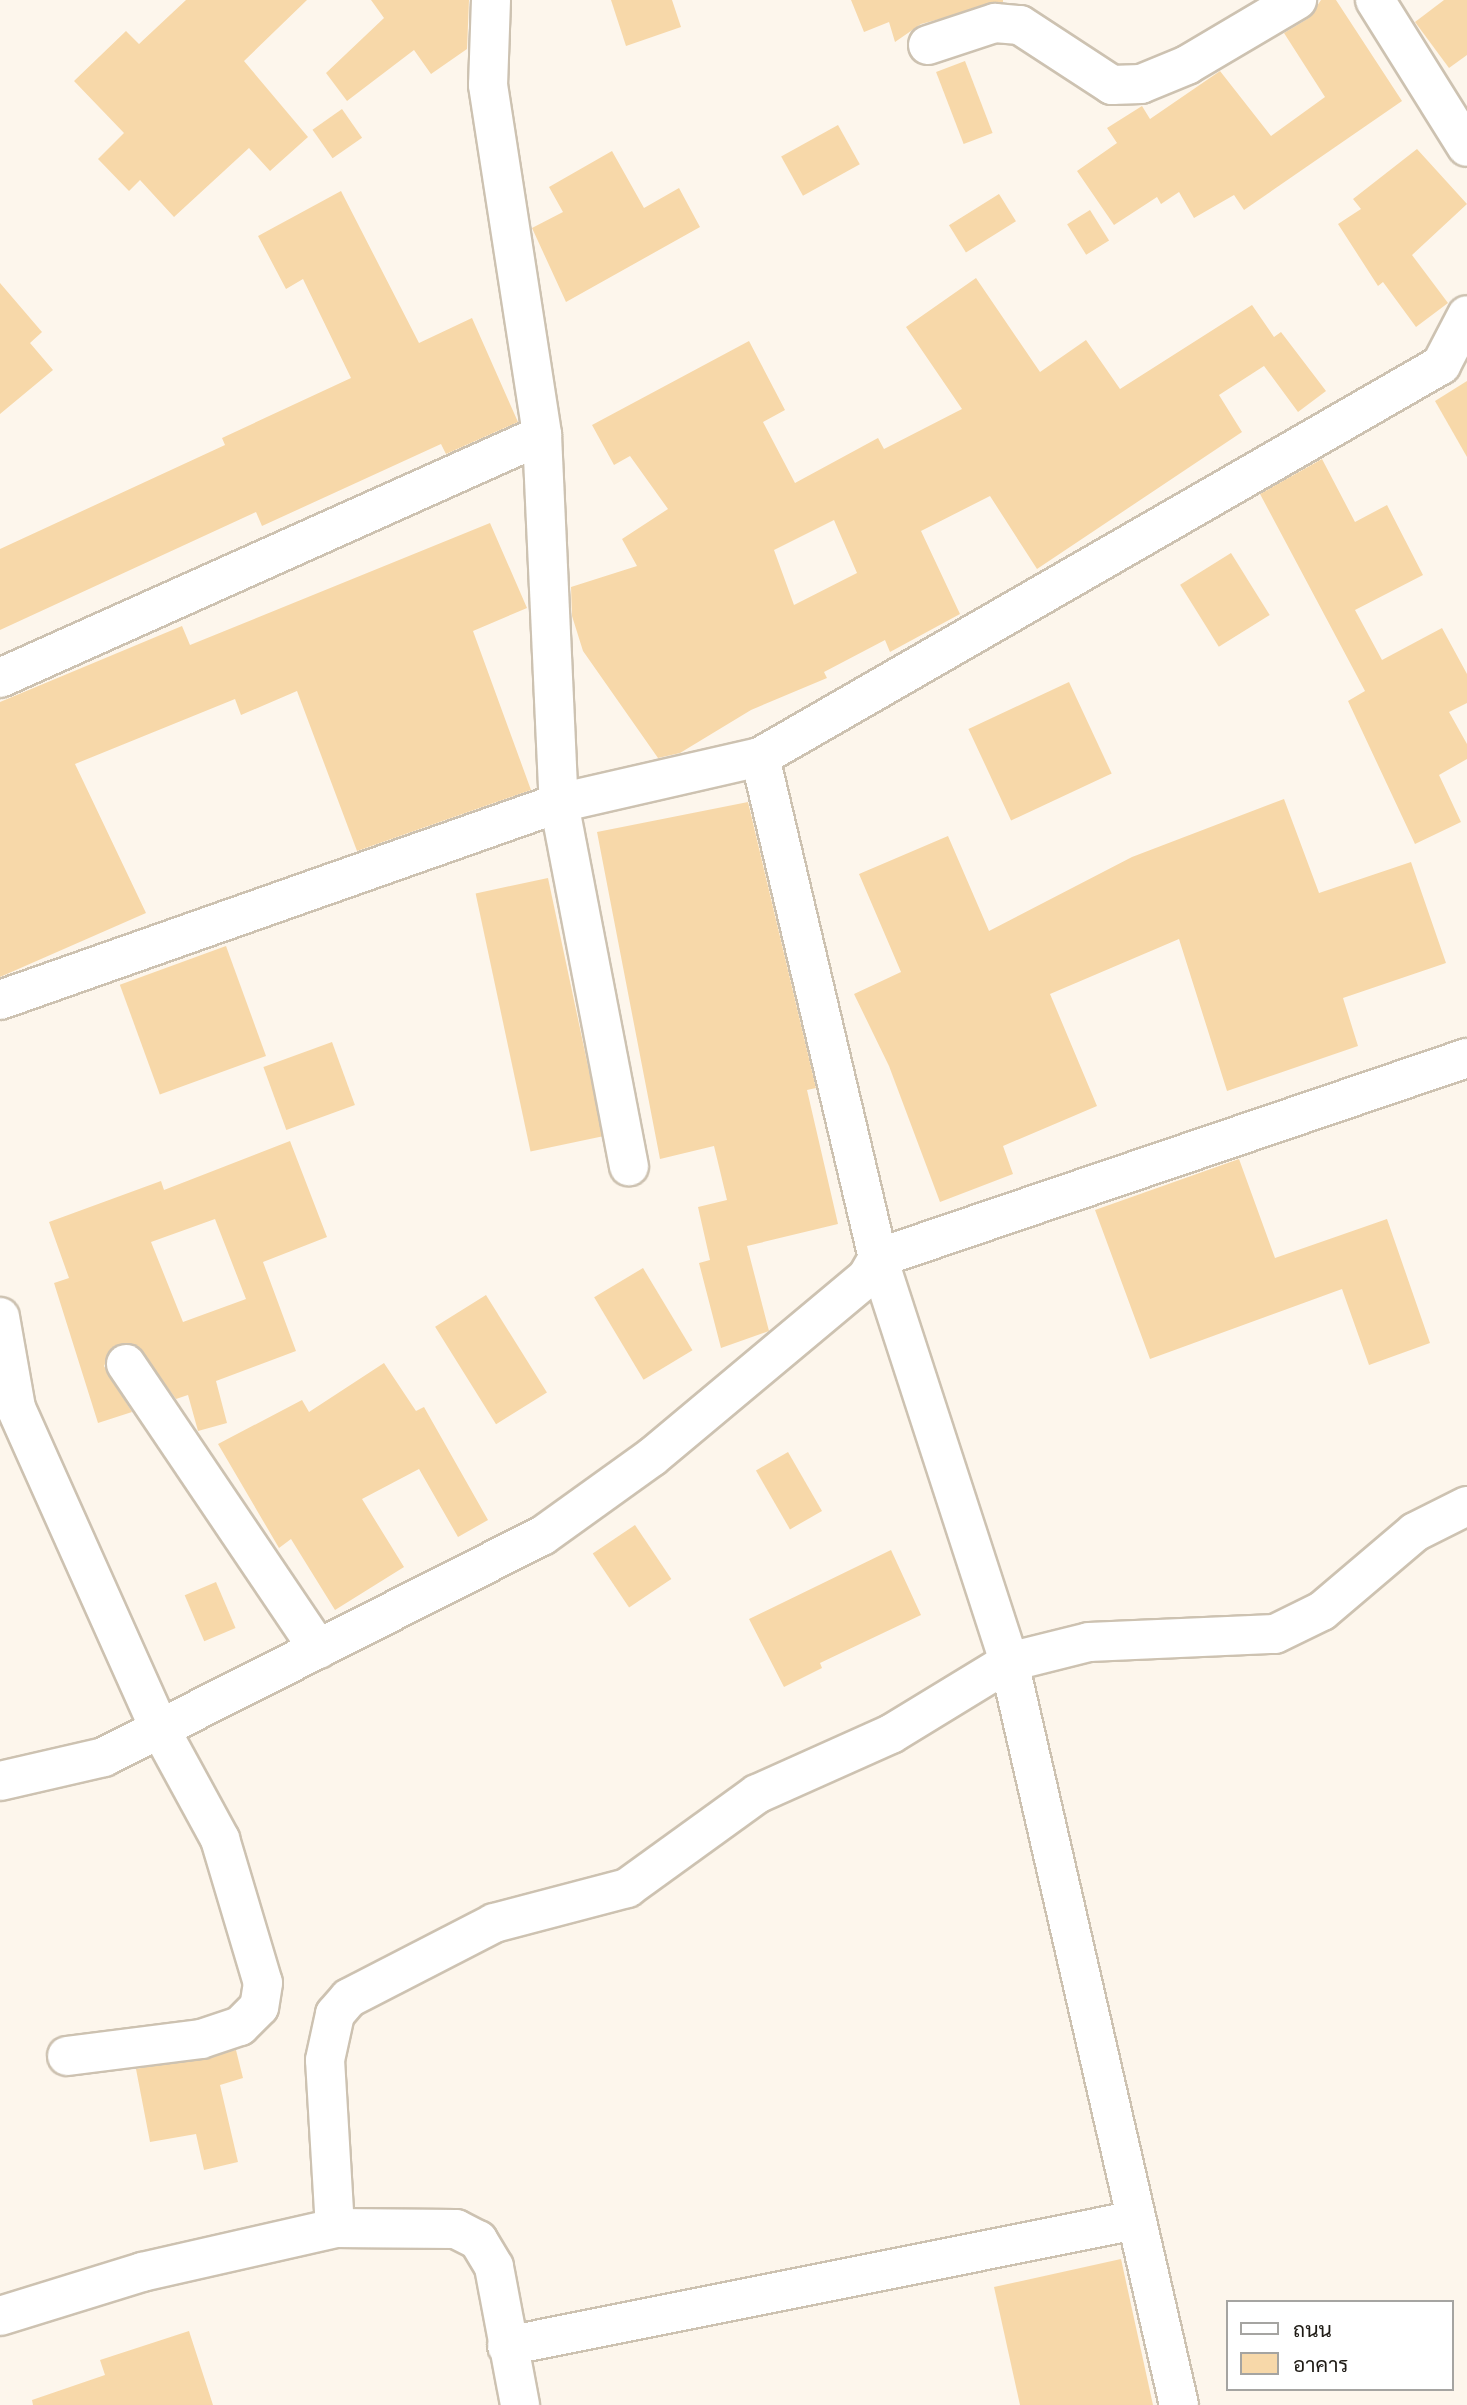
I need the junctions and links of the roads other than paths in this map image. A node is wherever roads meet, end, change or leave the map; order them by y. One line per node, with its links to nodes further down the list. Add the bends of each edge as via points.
1 (491, 0): 7 (street, via 488,85)
2 (1297, 0): 4 (street, via 1187,65 1141,84 1112,85 1020,25 995,23)
3 (1375, 0): 5 (street)
4 (928, 45)
5 (1467, 148)
6 (1466, 322): 9 (street, via 1441,365)
7 (542, 435): 8 (street); 10 (street)
8 (0, 678)
9 (761, 757): 10 (street); 14 (street)
10 (559, 803): 11 (street); 13 (street)
11 (0, 1000)
12 (1467, 1058): 14 (street)
13 (629, 1166)
14 (878, 1258): 19 (street, via 867,1277 652,1457 542,1536); 20 (street)
15 (0, 1317): 17 (street)
16 (126, 1364): 19 (street)
17 (8, 1410): 21 (street)
18 (1467, 1506): 20 (street, via 1415,1532 1322,1611 1275,1634 1089,1642)
19 (318, 1649): 21 (street)
20 (1009, 1662): 24 (street); 25 (street, via 891,1734 757,1794 627,1888 494,1923 349,1998 335,2014 325,2060)
21 (159, 1727): 22 (street, via 104,1757); 23 (street, via 220,1839 263,1983 259,2007 240,2026 201,2039)
22 (0, 1781)
23 (66, 2056)
24 (1136, 2220): 27 (street); 29 (street)
25 (335, 2228): 26 (street, via 142,2272); 27 (street, via 456,2229 478,2240 494,2267)
26 (0, 2316)
27 (507, 2346): 28 (street)
28 (513, 2403)
29 (1179, 2405)

